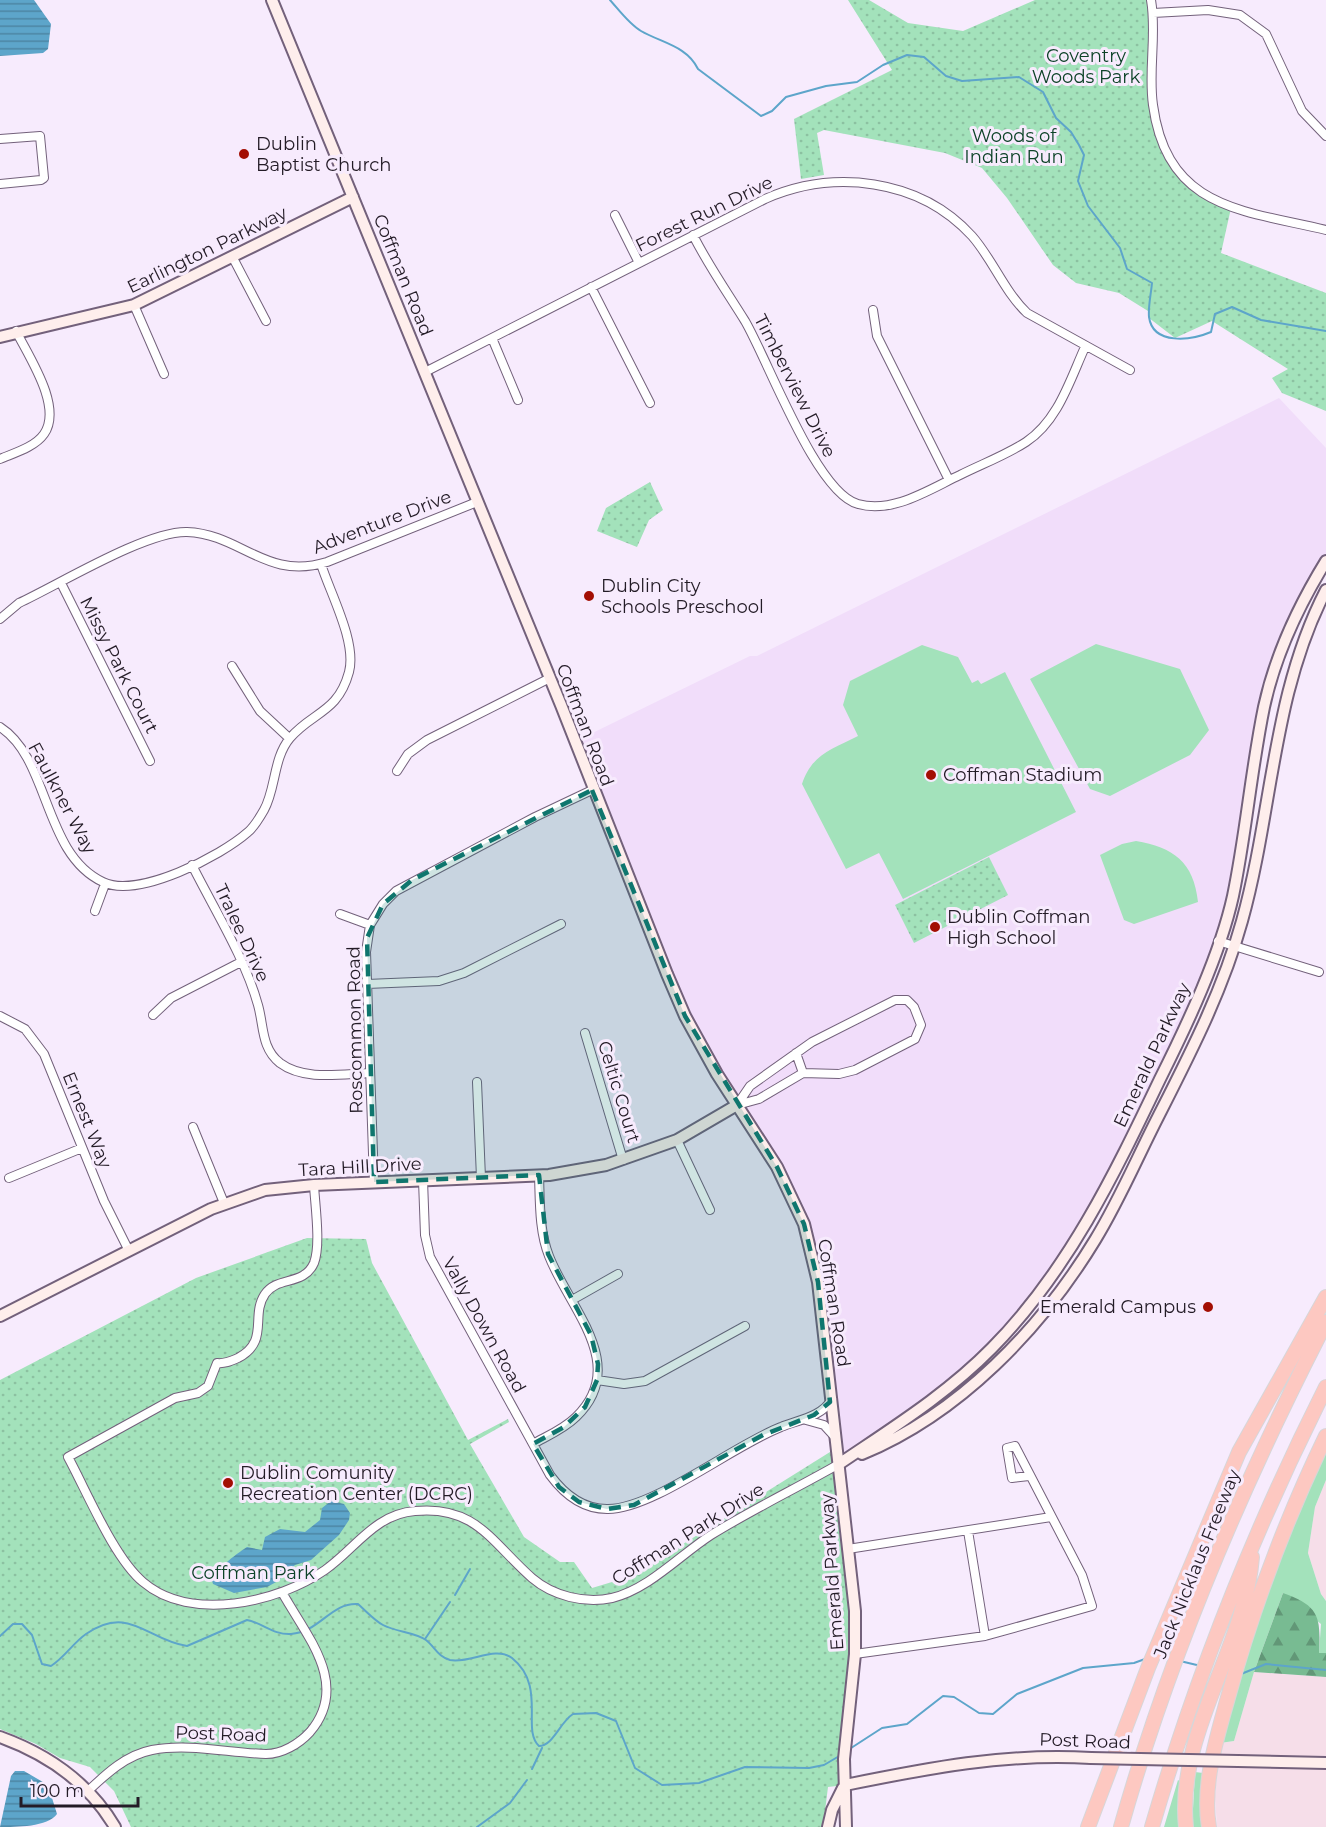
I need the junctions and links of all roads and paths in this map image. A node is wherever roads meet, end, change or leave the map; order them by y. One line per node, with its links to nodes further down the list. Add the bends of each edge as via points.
1 (272, 0): 7 (main road, Coffman Road)
2 (1151, 0): 3 (street)
3 (1153, 13): 4 (street, via 1208,10 1240,15 1257,27 1266,34 1302,111); 9 (street, via 1153,106 1164,146 1176,170 1192,188 1231,208)
4 (1326, 136)
5 (0, 139): 6 (street, via 40,136 44,177)
6 (0, 184)
7 (354, 196): 11 (main road, Earlington Parkway); 22 (main road, Coffman Road)
8 (615, 215): 12 (street)
9 (1326, 230)
10 (693, 235): 12 (street, Forest Run Drive); 20 (street, Forest Run Drive, via 803,185 826,181 870,183 897,190 933,205 970,233 1027,314); 27 (street, Timberview Drive, via 746,322 818,466 842,495 856,504 878,507 915,497)
11 (233, 258): 14 (main road, Earlington Parkway); 16 (street)
12 (639, 263): 13 (street, Forest Run Drive)
13 (591, 287): 19 (street, Forest Run Drive); 25 (street)
14 (134, 305): 17 (main road, Earlington Parkway); 23 (street)
15 (873, 310): 27 (street, via 878,336)
16 (266, 321)
17 (16, 331): 18 (main road, Earlington Parkway); 26 (street, via 51,408 44,435)
18 (0, 337)
19 (492, 338): 22 (street, Forest Run Drive); 24 (street)
20 (1085, 347): 21 (street, Forest Run Drive); 27 (street, Timberview Drive, via 1058,408 1027,442)
21 (1130, 370)
22 (424, 372): 28 (main road, Coffman Road)
23 (164, 374)
24 (518, 400)
25 (650, 403)
26 (0, 459)
27 (949, 480)
28 (477, 502): 30 (street, Adventure Drive); 35 (main road, Coffman Road)
29 (1326, 561): 47 (main road, Emerald Parkway, via 1296,617 1264,706 1245,834 1232,900)
30 (321, 564): 31 (street, Adventure Drive, via 282,565 203,535 174,533 144,542); 37 (street, via 348,640 349,672 340,694 326,712)
31 (61, 583): 33 (street, Adventure Drive, via 19,603); 38 (street, Missy Park Court)
32 (1326, 590): 48 (main road, Emerald Parkway, via 1295,664 1284,702 1258,847)
33 (0, 619)
34 (232, 666): 37 (street, via 260,711)
35 (550, 678): 39 (street, via 427,740 408,753); 40 (main road, Coffman Road)
36 (0, 728): 42 (street, Faulkner Way, via 27,759 72,856 87,873)
37 (289, 738): 41 (street, via 265,808 250,831)
38 (150, 760)
39 (398, 771)
40 (592, 790): 46 (street, Roscommon Road, via 412,880 382,904); 59 (main road, Coffman Road, via 685,1016)
41 (192, 865): 42 (street, via 149,884); 49 (street, Tralee Drive)
42 (105, 884): 43 (street)
43 (94, 911)
44 (340, 914): 46 (street)
45 (561, 924): 51 (street, via 464,973 430,982)
46 (370, 925): 51 (street, Roscommon Road)
47 (1218, 941): 48 (street); 86 (main road, Emerald Parkway, via 1180,1037 1130,1142 1082,1233 1053,1275 1012,1326 970,1369)
48 (1234, 946): 50 (street); 86 (main road, Emerald Parkway, via 1199,1035 1113,1206 1047,1308 1003,1356 945,1406 889,1443)
49 (241, 962): 52 (street, via 171,998); 56 (street, Tralee Drive, via 258,1006 266,1045 279,1062 296,1072)
50 (1319, 972)
51 (367, 984): 56 (street, Roscommon Road)
52 (153, 1015)
53 (0, 1016): 62 (street, Ernest Way, via 25,1029 44,1054)
54 (585, 1033): 63 (street, Celtic Court)
55 (796, 1053): 57 (street); 57 (street, via 899,999 910,1001 921,1022 915,1039 850,1072); 59 (street, via 750,1086)
56 (369, 1073): 68 (street, Roscommon Road)
57 (803, 1073): 59 (street, via 759,1099)
58 (477, 1082): 66 (street)
59 (737, 1105): 61 (main road, Tara Hill Drive); 81 (main road, Coffman Road, via 777,1167 809,1239)
60 (193, 1127): 70 (street)
61 (676, 1140): 63 (main road, Tara Hill Drive); 71 (street)
62 (82, 1148): 65 (street); 72 (street, Ernest Way)
63 (623, 1160): 64 (main road, Tara Hill Drive)
64 (539, 1175): 66 (main road, Tara Hill Drive); 75 (street, via 544,1241)
65 (9, 1178)
66 (481, 1178): 67 (main road, Tara Hill Drive)
67 (423, 1180): 68 (main road, Tara Hill Drive); 85 (street, Vally Down Road, via 424,1235 430,1257)
68 (374, 1182): 69 (main road, Tara Hill Drive)
69 (314, 1185): 70 (main road, Tara Hill Drive, via 265,1190); 91 (street, Coffman Park Drive, via 315,1258 302,1277 268,1290 263,1296 257,1339 246,1354 224,1364 217,1363 208,1386 198,1393 175,1398 68,1457 119,1551 144,1583 172,1598 190,1602 246,1602)
70 (224, 1203): 72 (main road, Tara Hill Drive)
71 (710, 1210)
72 (129, 1251): 76 (main road, Tara Hill Drive)
73 (618, 1274): 75 (street)
74 (1326, 1297): 102 (highway, via 1239,1452 1148,1668)
75 (572, 1300): 79 (street, via 595,1348)
76 (0, 1316)
77 (1326, 1322): 103 (highway, Jack Nicklaus Freeway, via 1251,1478 1185,1638)
78 (745, 1326): 79 (street, via 645,1381 624,1384)
79 (597, 1380): 85 (street, via 576,1417)
80 (1326, 1387): 93 (highway, via 1252,1545)
81 (832, 1399): 82 (street, Vally Down Road, via 818,1413); 84 (main road, Coffman Road)
82 (798, 1421): 84 (street, via 819,1423); 85 (street, Vally Down Road, via 763,1435 625,1508 595,1508 568,1495 550,1475)
83 (1326, 1436): 93 (highway, via 1272,1562)
84 (837, 1439): 86 (main road, Coffman Road)
85 (533, 1444)
86 (840, 1464): 90 (main road, Emerald Parkway); 91 (street, Coffman Park Drive, via 731,1522 638,1587 613,1598 580,1599 555,1592 533,1578 479,1526 446,1512 429,1511 398,1514 381,1522 327,1568)
87 (1029, 1476): 88 (street)
88 (1051, 1517): 89 (street); 92 (street, via 1082,1575 1092,1606)
89 (968, 1531): 90 (street); 92 (street)
90 (848, 1549): 94 (main road, Emerald Parkway)
91 (283, 1594): 98 (street, Post Road, via 324,1668 328,1691 321,1719 306,1737 291,1748 269,1754 150,1750 119,1764)
92 (985, 1636): 94 (street)
93 (1227, 1647): 104 (highway, via 1199,1685); 105 (highway, via 1192,1754 1185,1789); 106 (highway, via 1230,1692 1209,1779)
94 (855, 1654): 97 (main road, Emerald Parkway)
95 (0, 1737): 98 (main road, via 40,1754)
96 (1326, 1763): 97 (main road, Post Road, bridge, via 1041,1755)
97 (845, 1785): 100 (main road, via 831,1810); 101 (main road, Emerald Parkway)
98 (88, 1791): 99 (main road)
99 (115, 1827)
100 (828, 1827)
101 (846, 1827)
102 (1088, 1827)
103 (1121, 1827)
104 (1152, 1827)
105 (1186, 1827)
106 (1209, 1827)

